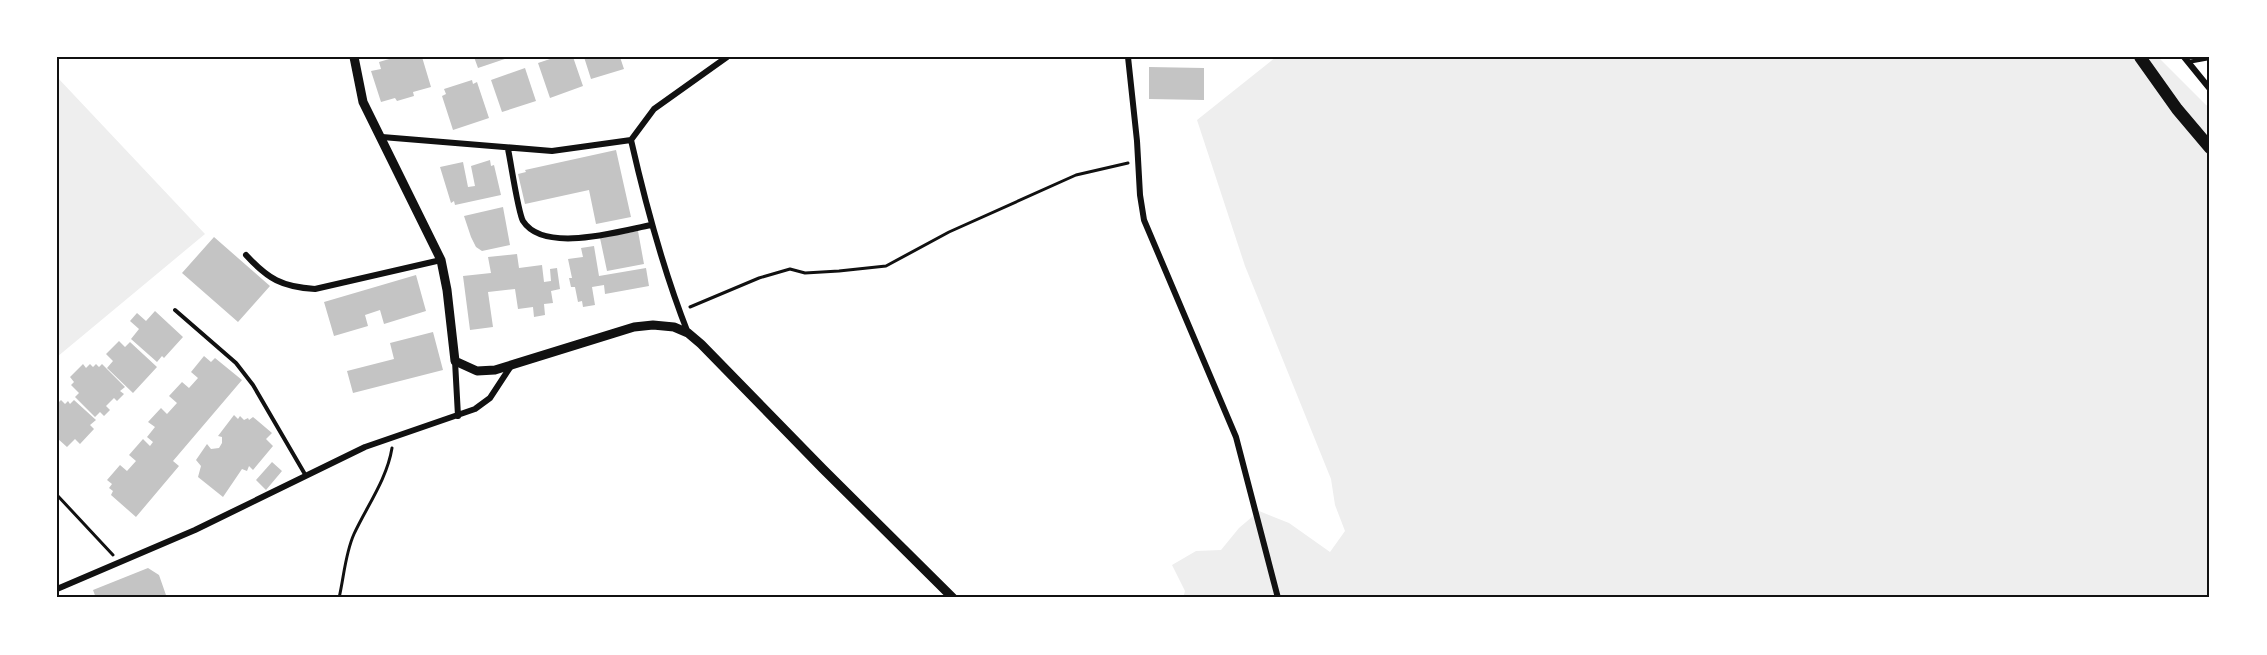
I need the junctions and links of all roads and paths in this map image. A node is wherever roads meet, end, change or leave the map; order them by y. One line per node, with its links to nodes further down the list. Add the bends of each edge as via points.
1 (354, 57): 8 (street, via 363,102)
2 (728, 57): 9 (street, via 654,109)
3 (1128, 57): 12 (street)
4 (2140, 57): 10 (main road)
5 (2210, 58): 6 (lane)
6 (2186, 59): 7 (street)
7 (2210, 89)
8 (382, 137): 11 (street); 15 (street)
9 (631, 140): 11 (street, via 552,151); 13 (street)
10 (2210, 148)
11 (508, 149): 13 (street, via 522,220 532,230 556,238 587,237)
12 (1138, 160): 17 (path, via 1076,175 950,232 886,266 805,273 790,269); 29 (street, via 1144,220 1236,437)
13 (651, 225): 17 (street)
14 (246, 255): 15 (street, via 276,282 315,290)
15 (441, 260): 19 (street)
16 (175, 310): 23 (lane, via 236,363)
17 (679, 311): 18 (street)
18 (688, 333): 20 (street, via 674,327 634,327); 28 (street)
19 (455, 361): 20 (street, via 477,371); 21 (street)
20 (511, 366): 21 (street, via 490,398)
21 (458, 416): 22 (street)
22 (394, 439): 23 (street, via 365,447); 27 (path, via 390,463 346,559)
23 (306, 476): 25 (street)
24 (57, 495): 25 (path)
25 (120, 562): 26 (street)
26 (57, 589)
27 (339, 598)
28 (954, 598)
29 (1278, 598)

